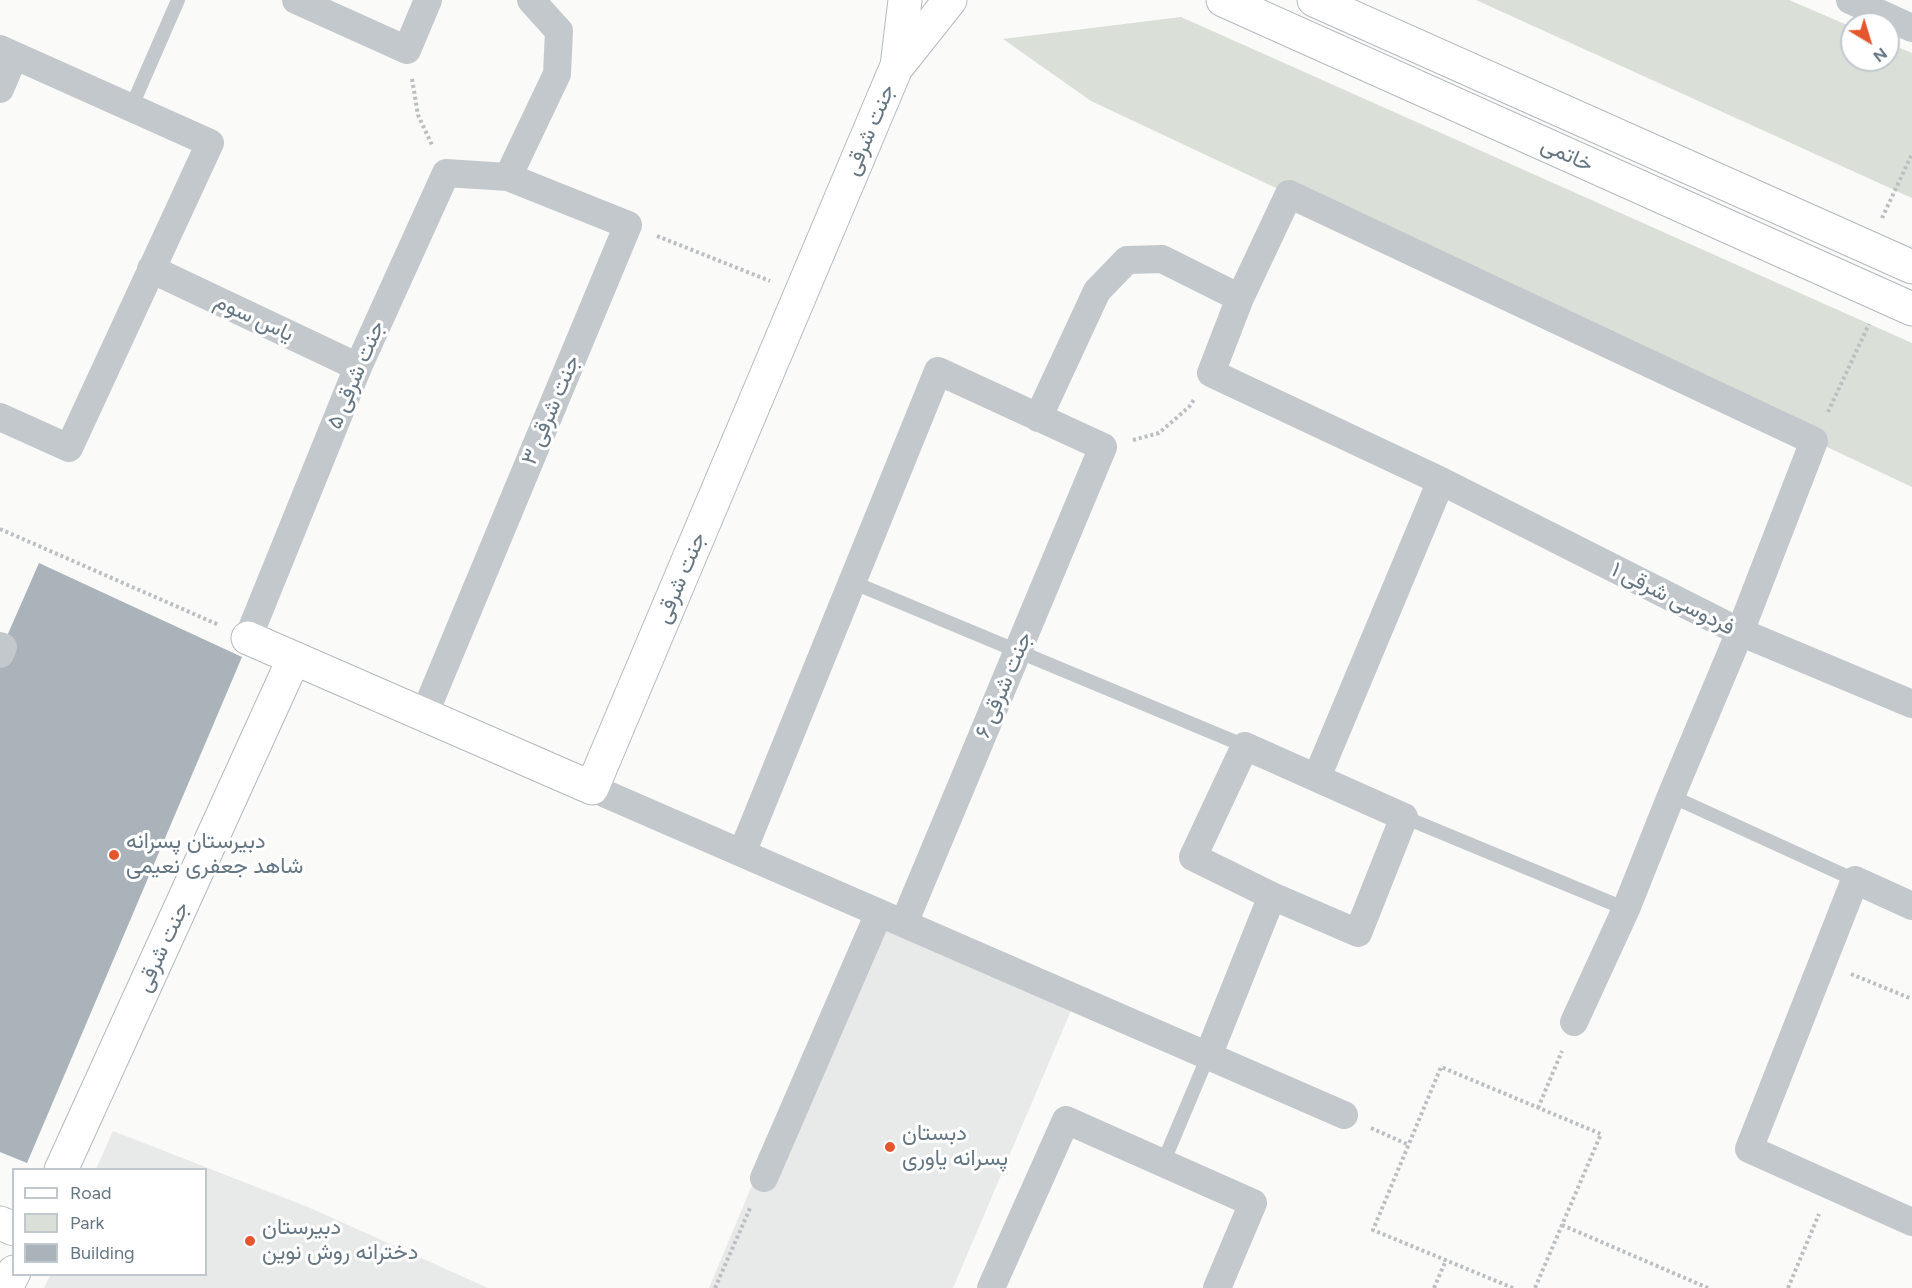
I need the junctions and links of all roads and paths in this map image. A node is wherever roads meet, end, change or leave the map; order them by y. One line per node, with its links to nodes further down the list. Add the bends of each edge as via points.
1 (178, 0): 15 (lane)
2 (296, 0): 11 (street)
3 (428, 0): 11 (street)
4 (531, 0): 18 (street, via 559,31 557,74)
5 (905, 0): 13 (street)
6 (950, 0): 13 (street)
7 (1223, 0): 25 (street, خاتمی)
8 (1314, 0): 20 (street, خاتمی)
9 (1850, 0): 10 (street)
10 (1912, 28)
11 (407, 50): 17 (path, via 418,115)
12 (7, 53): 14 (street); 15 (street)
13 (896, 68): 23 (street, جنت شرقی)
14 (0, 89)
15 (130, 108): 22 (street, via 210,144)
16 (1912, 154): 20 (path)
17 (446, 173): 18 (street); 26 (street, جنت شرقی ۵)
18 (508, 177): 19 (street)
19 (628, 225): 23 (path); 42 (street, جنت شرقی ۳)
20 (1868, 249): 21 (street, خاتمی)
21 (1912, 267)
22 (151, 269): 26 (street, یاس سوم); 28 (street, via 69,448)
23 (801, 293): 45 (street, جنت شرقی)
24 (1240, 298): 27 (street); 29 (street, via 1162,259 1127,260 1097,291); 30 (street, via 1289,194)
25 (1897, 303): 30 (path)
26 (358, 367): 36 (street, جنت شرقی ۵)
27 (1211, 373): 31 (path, via 1189,407 1159,433); 32 (street, فردوسی شرقی ۱)
28 (0, 417)
29 (1038, 418): 31 (street); 34 (street, via 938,371)
30 (1814, 441): 35 (street)
31 (1103, 447): 38 (street, جنت شرقی ۶)
32 (1441, 481): 35 (street, فردوسی شرقی ۱); 44 (street)
33 (0, 529): 36 (path)
34 (852, 582): 38 (lane); 48 (street)
35 (1740, 632): 41 (street, فردوسی شرقی ۱); 46 (street)
36 (248, 638): 40 (street)
37 (0, 646): 39 (street)
38 (1018, 652): 43 (lane); 53 (street, جنت شرقی ۶)
39 (0, 654)
40 (294, 658): 42 (street); 62 (street, جنت شرقی)
41 (1912, 704)
42 (424, 715): 45 (street)
43 (1245, 746): 44 (street); 50 (street, via 1192,857)
44 (1317, 777): 47 (street)
45 (592, 788): 48 (street)
46 (1671, 796): 49 (lane); 52 (street)
47 (1404, 817): 50 (street, via 1358,933); 52 (lane)
48 (742, 853): 53 (street)
49 (1855, 880): 51 (street); 54 (street)
50 (1272, 896): 57 (street)
51 (1912, 906)
52 (1626, 909): 56 (street)
53 (891, 918): 57 (street); 63 (street, جنت شرقی ۶)
54 (1823, 962): 55 (path); 64 (street, via 1749,1149)
55 (1912, 999)
56 (1574, 1022): 58 (path)
57 (1208, 1056): 59 (street); 61 (lane)
58 (1538, 1108): 60 (path, via 1441,1067); 66 (path, via 1600,1134)
59 (1344, 1115): 60 (path)
60 (1409, 1145): 67 (path, via 1373,1230)
61 (1163, 1163): 69 (street, via 1066,1120); 70 (street, via 1253,1203)
62 (62, 1168)
63 (764, 1178): 68 (path)
64 (1830, 1186): 65 (street); 75 (path)
65 (1912, 1222)
66 (1562, 1225): 73 (path); 74 (path)
67 (1446, 1260): 71 (path); 72 (path)
68 (715, 1288)
69 (991, 1288)
70 (1216, 1288)
71 (1434, 1288)
72 (1514, 1288)
73 (1535, 1288)
74 (1708, 1288)
75 (1788, 1288)

